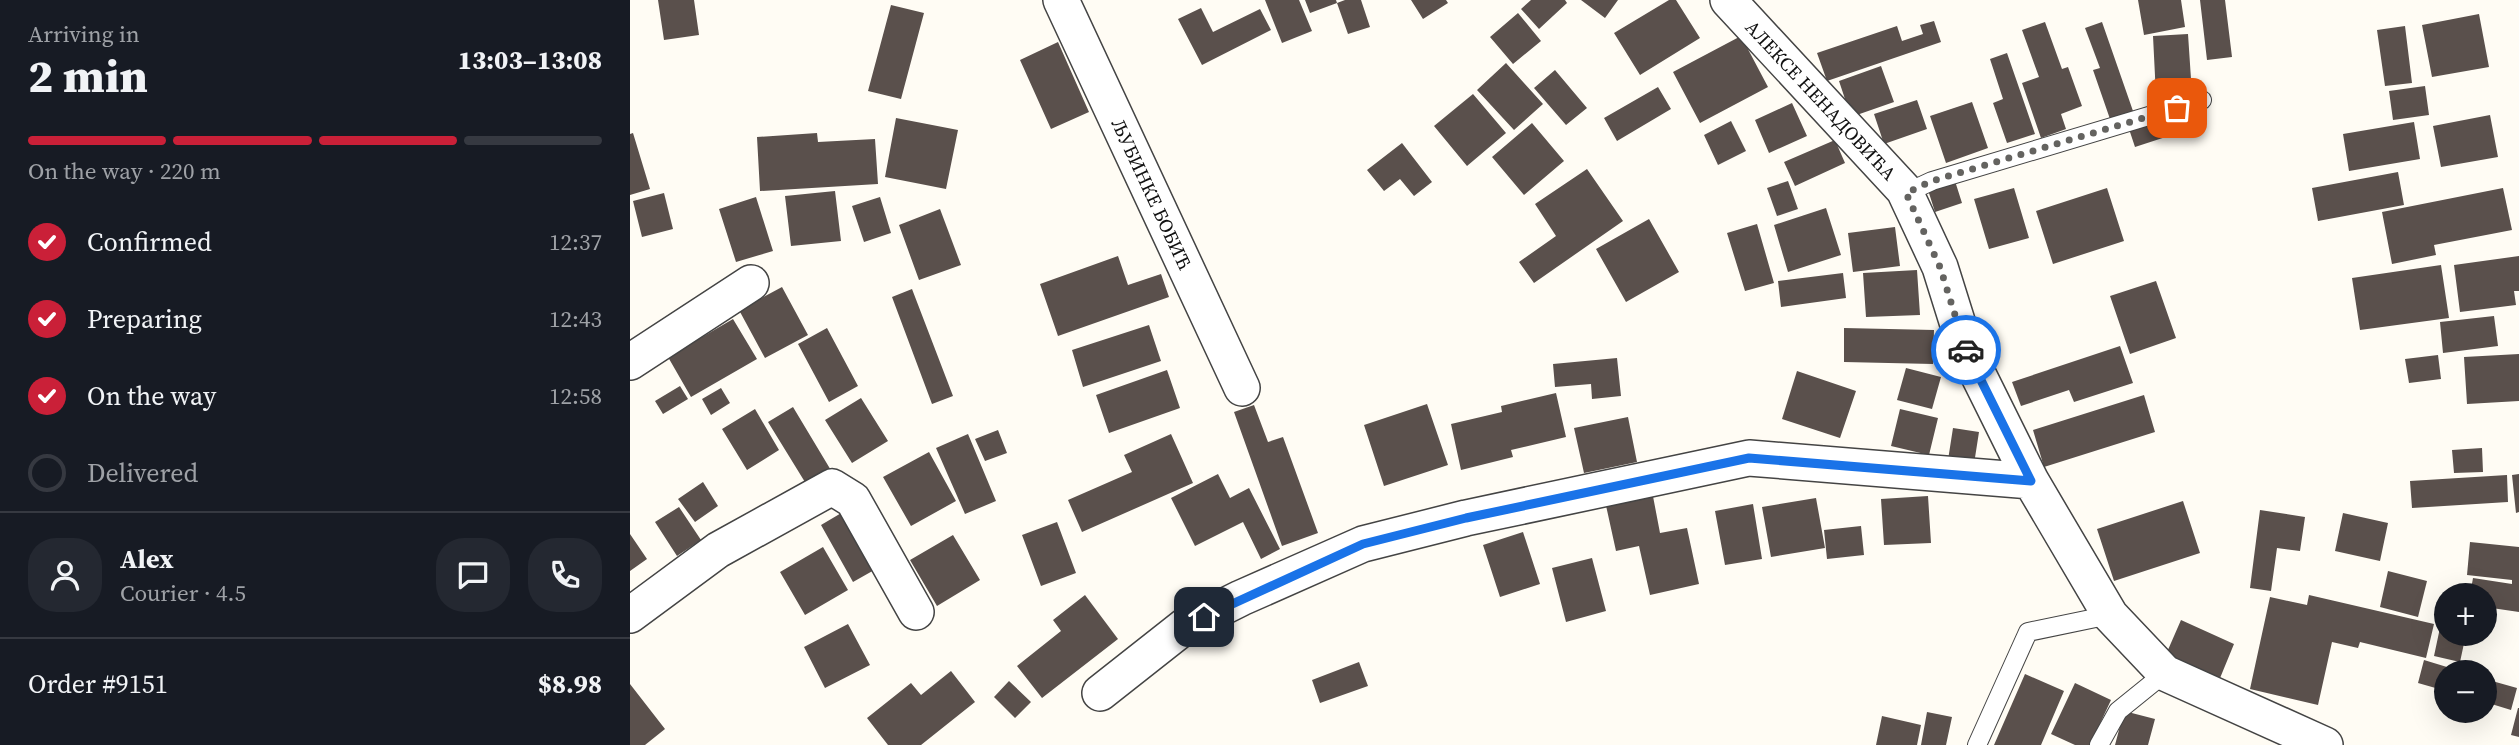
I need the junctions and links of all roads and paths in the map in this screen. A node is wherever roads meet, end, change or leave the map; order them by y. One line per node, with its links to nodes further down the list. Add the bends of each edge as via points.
1 (1061, 0): 7 (street, ЉУБИНКЕ БОБИЋ)
2 (1728, 0): 4 (street, АЛЕКСЕ НЕНАДОВИЋА)
3 (2202, 100): 4 (lane, via 1932,181)
4 (1906, 193): 8 (street, АЛЕКСЕ НЕНАДОВИЋА, via 1940,267 1966,350)
5 (751, 283): 6 (street)
6 (630, 362)
7 (1242, 388)
8 (2031, 481): 11 (street, АЛЕКСЕ НЕНАДОВИЋА); 13 (street, via 1749,458 1466,518 1363,544 1241,598 1185,626)
9 (916, 612): 10 (street, via 853,500 832,486 718,550)
10 (630, 615)
11 (2110, 615): 12 (street, АЛЕКСЕ НЕНАДОВИЋА); 15 (lane, via 2028,632)
12 (2165, 673): 14 (street, АЛЕКСЕ НЕНАДОВИЋА); 16 (lane, via 2118,711)
13 (1100, 693)
14 (2279, 736): 17 (street, АЛЕКСЕ НЕНАДОВИЋА)
15 (1977, 745)
16 (2099, 745)
17 (2325, 745)

